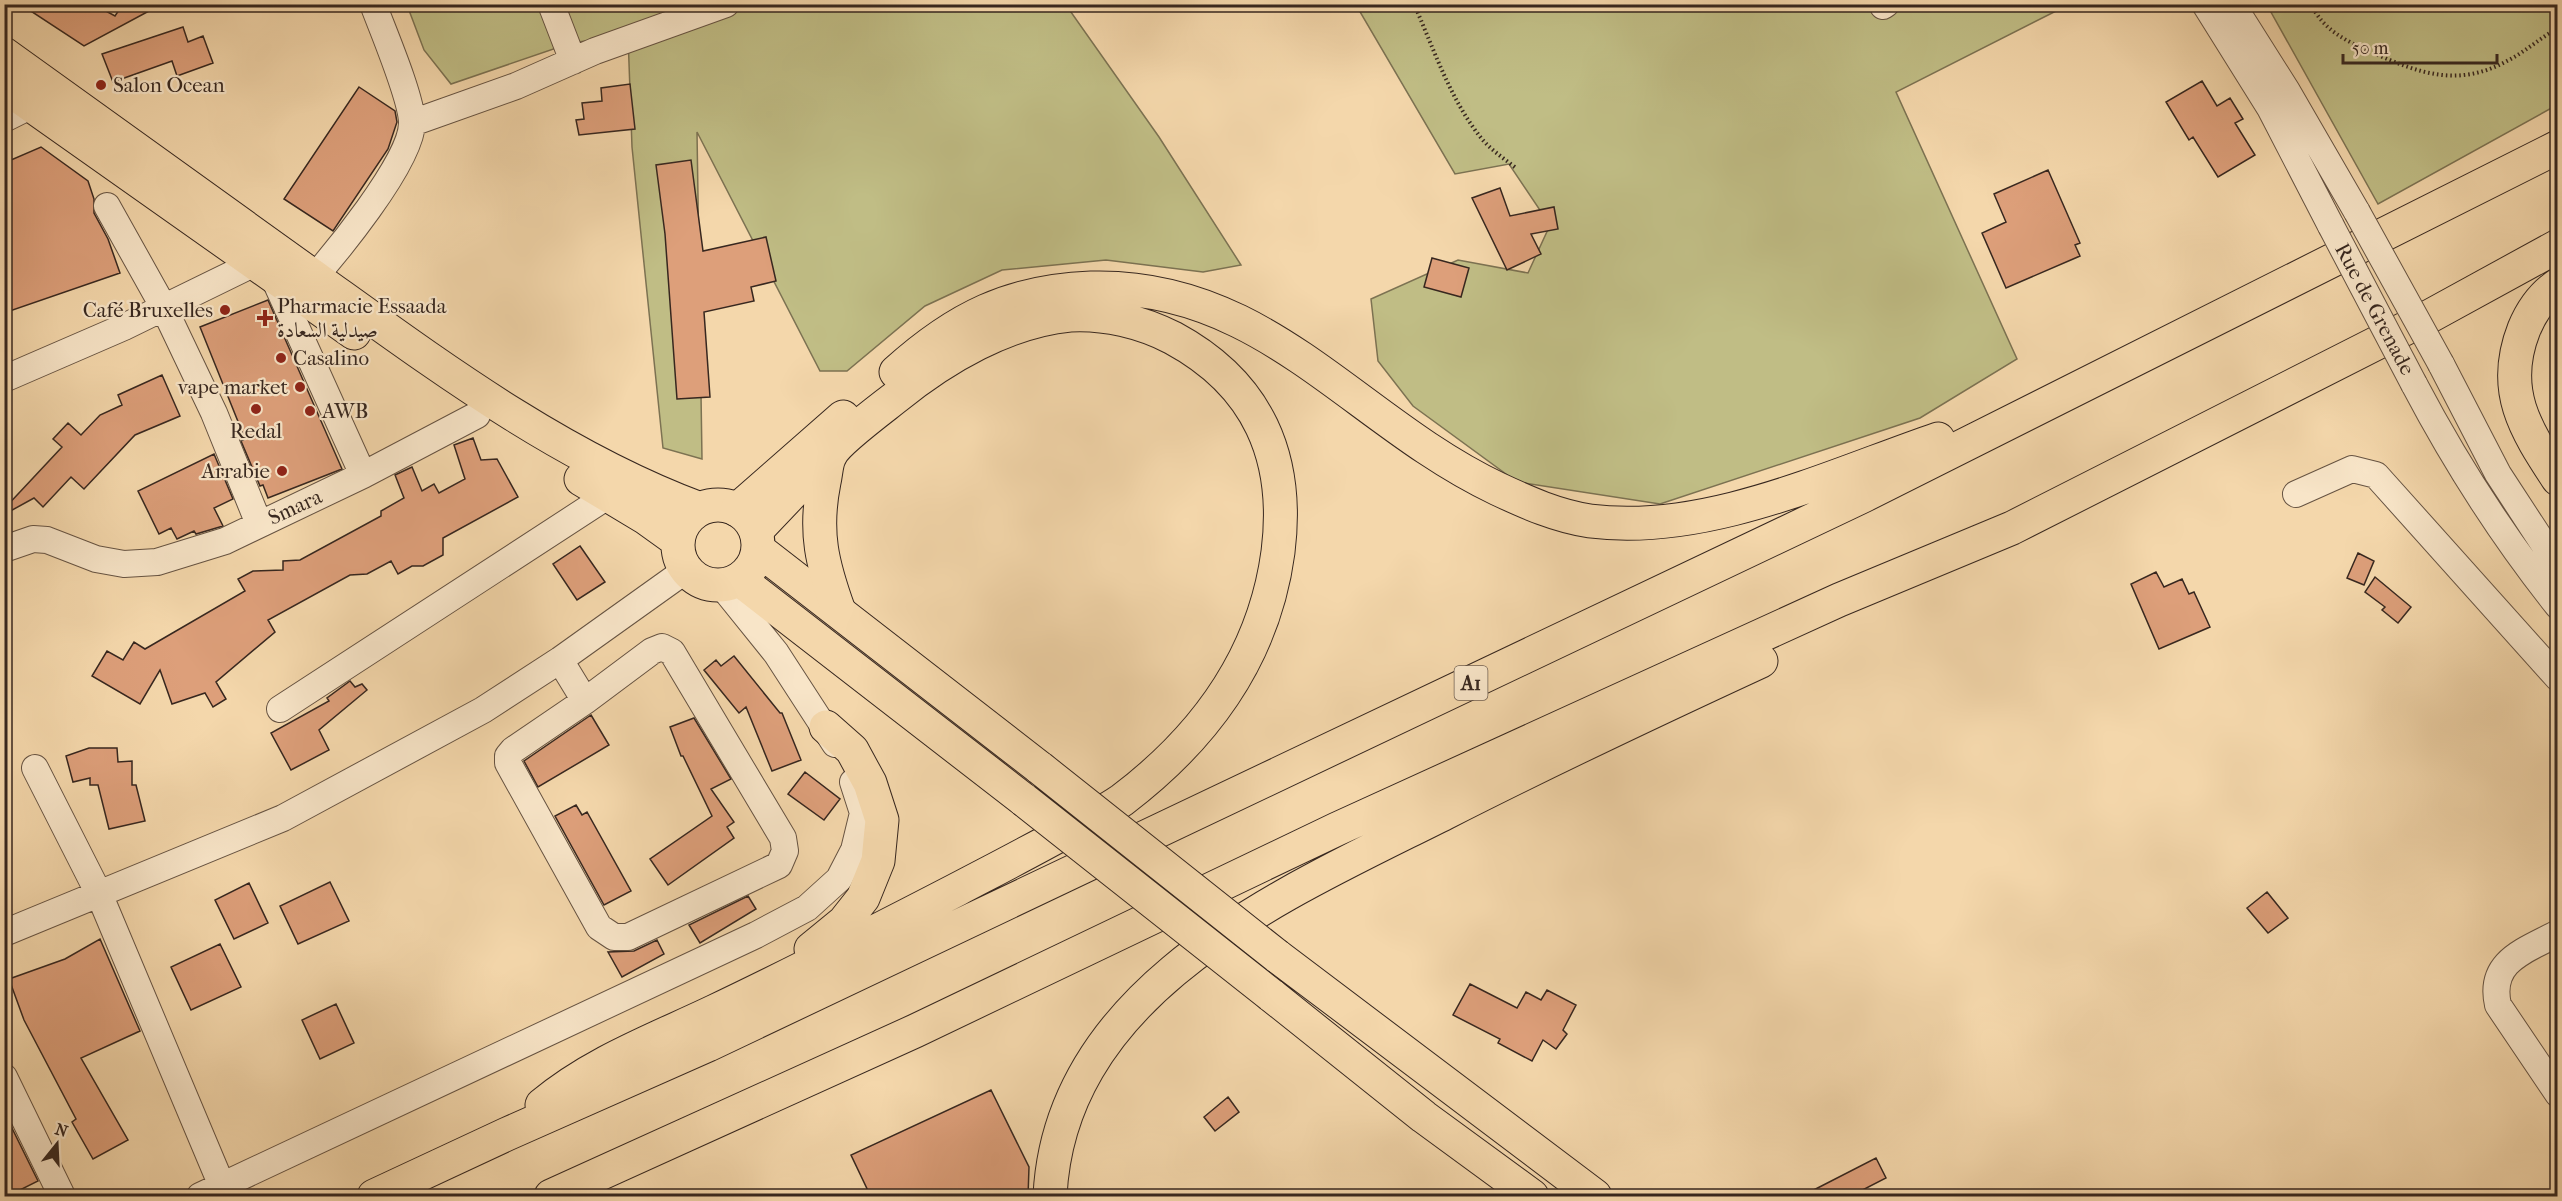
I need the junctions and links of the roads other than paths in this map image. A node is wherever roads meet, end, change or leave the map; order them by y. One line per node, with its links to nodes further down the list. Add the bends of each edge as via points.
1 (373, 4): 10 (street)
2 (551, 4): 7 (street)
3 (726, 4): 7 (street)
4 (2205, 4): 34 (street, Rue de Grenade, bridge, via 2270,108 2464,472 2505,536)
5 (2232, 4): 32 (street, Rue de Grenade, bridge, via 2357,212 2498,474)
6 (4, 54): 14 (main road)
7 (573, 61): 10 (street)
8 (4, 86): 9 (main road)
9 (18, 112): 14 (main road)
10 (412, 123): 16 (street, via 391,177)
11 (2558, 147): 19 (main road, A1)
12 (107, 206): 17 (street, Smara)
13 (2558, 246): 28 (main road, via 2432,315)
14 (266, 262): 16 (main road); 17 (street); 22 (street)
15 (2558, 285): 23 (main road, via 2548,291 2528,319 2516,350 2513,382 2529,435)
16 (307, 286): 20 (main road); 26 (main road, via 631,481)
17 (164, 308): 18 (street); 27 (street, Smara, via 214,413)
18 (4, 379)
19 (2077, 387): 29 (main road, via 1794,490 1710,515 1647,523 1590,521 1542,510 1466,474 1280,343 1235,318 1178,296 1126,287 1062,289 999,304 954,327 910,360); 48 (main road, A1, via 1863,496 1242,793 708,1045)
20 (477, 415): 22 (street, Smara); 25 (main road)
21 (830, 453): 29 (main road); 35 (main road, via 818,519 825,572); 45 (main road, via 935,368 994,337 1034,321 1102,315 1155,329 1210,360 1241,390 1261,423 1277,470 1282,523 1274,584 1241,671 1200,728 1172,758 1119,802)
22 (363, 475): 27 (street, Smara)
23 (2558, 479)
24 (2296, 494): 37 (street, via 2352,469 2376,475)
25 (609, 495): 31 (main road); 39 (street)
26 (700, 510): 29 (main road, via 724,506); 31 (main road, via 682,528)
27 (259, 524): 30 (street, via 225,541 158,562 124,564 96,559 47,540 33,539)
28 (2012, 528): 52 (main road, via 1839,600 1337,829 915,1031); 53 (main road, via 1794,645 1365,853 1203,946 1123,1020 1089,1065 1075,1090 1059,1138)
29 (750, 530): 33 (main road, via 753,567); 35 (main road)
30 (4, 549)
31 (682, 556): 33 (main road, via 696,579 709,585); 36 (street)
32 (2558, 566)
33 (731, 583): 40 (street); 54 (main road, bridge, via 1024,800 1424,1117)
34 (2558, 606)
35 (839, 611): 55 (main road, bridge, via 1277,956)
36 (560, 660): 38 (street); 42 (street, via 483,710 283,818)
37 (2558, 678)
38 (585, 701): 38 (street, via 652,651 662,647 672,652 783,838 785,851 779,865 628,937 614,937 599,927 508,763 513,750)
39 (280, 708)
40 (826, 727): 45 (main road, via 852,750 870,783 882,820 878,861 862,898 844,922); 49 (street, via 857,791 863,813 854,850 839,879 807,908)
41 (35, 768): 42 (street)
42 (100, 896): 43 (street); 49 (street)
43 (4, 933)
44 (2558, 933): 47 (street, via 2504,965 2495,988 2498,1005)
45 (765, 986): 48 (main road, via 584,1074)
46 (4, 1077): 50 (street)
47 (2558, 1094)
48 (507, 1134): 51 (main road, A1)
49 (211, 1191)
50 (62, 1197)
51 (374, 1197)
52 (551, 1197)
53 (1050, 1197)
54 (1532, 1197)
55 (1595, 1197)

